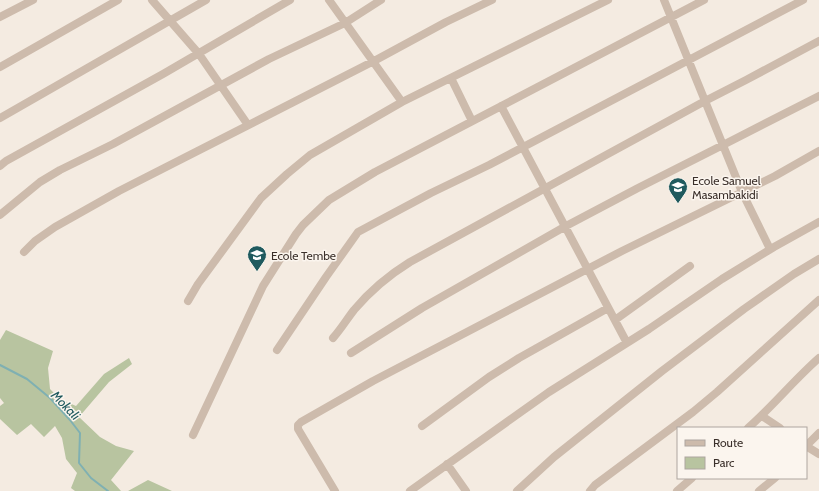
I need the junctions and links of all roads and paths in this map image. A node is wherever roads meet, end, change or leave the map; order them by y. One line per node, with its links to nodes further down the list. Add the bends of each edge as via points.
1 (31, 0): 13 (street)
2 (118, 0): 21 (street)
3 (152, 0): 15 (street)
4 (206, 0): 15 (street)
5 (290, 0): 18 (street)
6 (329, 0): 16 (street)
7 (381, 0): 16 (street)
8 (492, 0): 20 (street)
9 (608, 0): 22 (street)
10 (664, 0): 14 (street)
11 (704, 0): 14 (street)
12 (803, 0): 19 (street)
13 (0, 17)
14 (671, 17): 19 (street); 27 (street)
15 (170, 21): 18 (street); 28 (street)
16 (345, 23): 20 (street); 23 (street)
17 (819, 41): 25 (street)
18 (199, 54): 23 (street); 34 (street)
19 (688, 60): 25 (street); 32 (street)
20 (374, 61): 26 (street); 30 (street)
21 (0, 67)
22 (451, 78): 26 (street); 29 (street)
23 (221, 86): 30 (street); 37 (street, via 60,170 40,182)
24 (819, 96): 31 (street)
25 (705, 101): 31 (street); 35 (street)
26 (402, 102): 46 (street, via 310,156 265,194 215,260)
27 (501, 106): 29 (street); 32 (street)
28 (0, 118)
29 (472, 121): 59 (street, via 335,196 302,225 263,286)
30 (248, 125): 41 (street, via 75,214 42,235)
31 (723, 145): 36 (street); 39 (street)
32 (522, 147): 35 (street); 51 (street, via 358,232)
33 (819, 151): 36 (street)
34 (0, 166)
35 (544, 189): 39 (street); 49 (street, via 390,275 354,310)
36 (742, 192): 40 (street); 44 (street)
37 (0, 215)
38 (819, 222): 40 (street)
39 (566, 226): 44 (street); 52 (street, via 422,308)
40 (770, 249): 50 (street)
41 (24, 252)
42 (819, 259): 69 (street, via 794,274 650,380 554,457)
43 (690, 266): 48 (street)
44 (587, 270): 47 (street); 66 (street, via 301,422 298,429)
45 (819, 300): 70 (street, via 707,400)
46 (188, 301)
47 (608, 308): 48 (street); 55 (street, via 489,377)
48 (614, 320): 50 (street)
49 (333, 338)
50 (627, 343): 63 (street, via 550,392)
51 (277, 350)
52 (350, 353)
53 (819, 358): 54 (street)
54 (762, 416): 56 (street); 57 (street)
55 (422, 426)
56 (749, 427)
57 (778, 427)
58 (819, 433): 60 (street)
59 (193, 435)
60 (807, 445)
61 (807, 447): 62 (street)
62 (819, 454)
63 (447, 464): 67 (street); 68 (street)
64 (691, 479): 71 (street)
65 (774, 479): 72 (street)
66 (334, 491)
67 (410, 491)
68 (466, 491)
69 (517, 491)
70 (590, 491)
71 (676, 491)
72 (758, 491)

